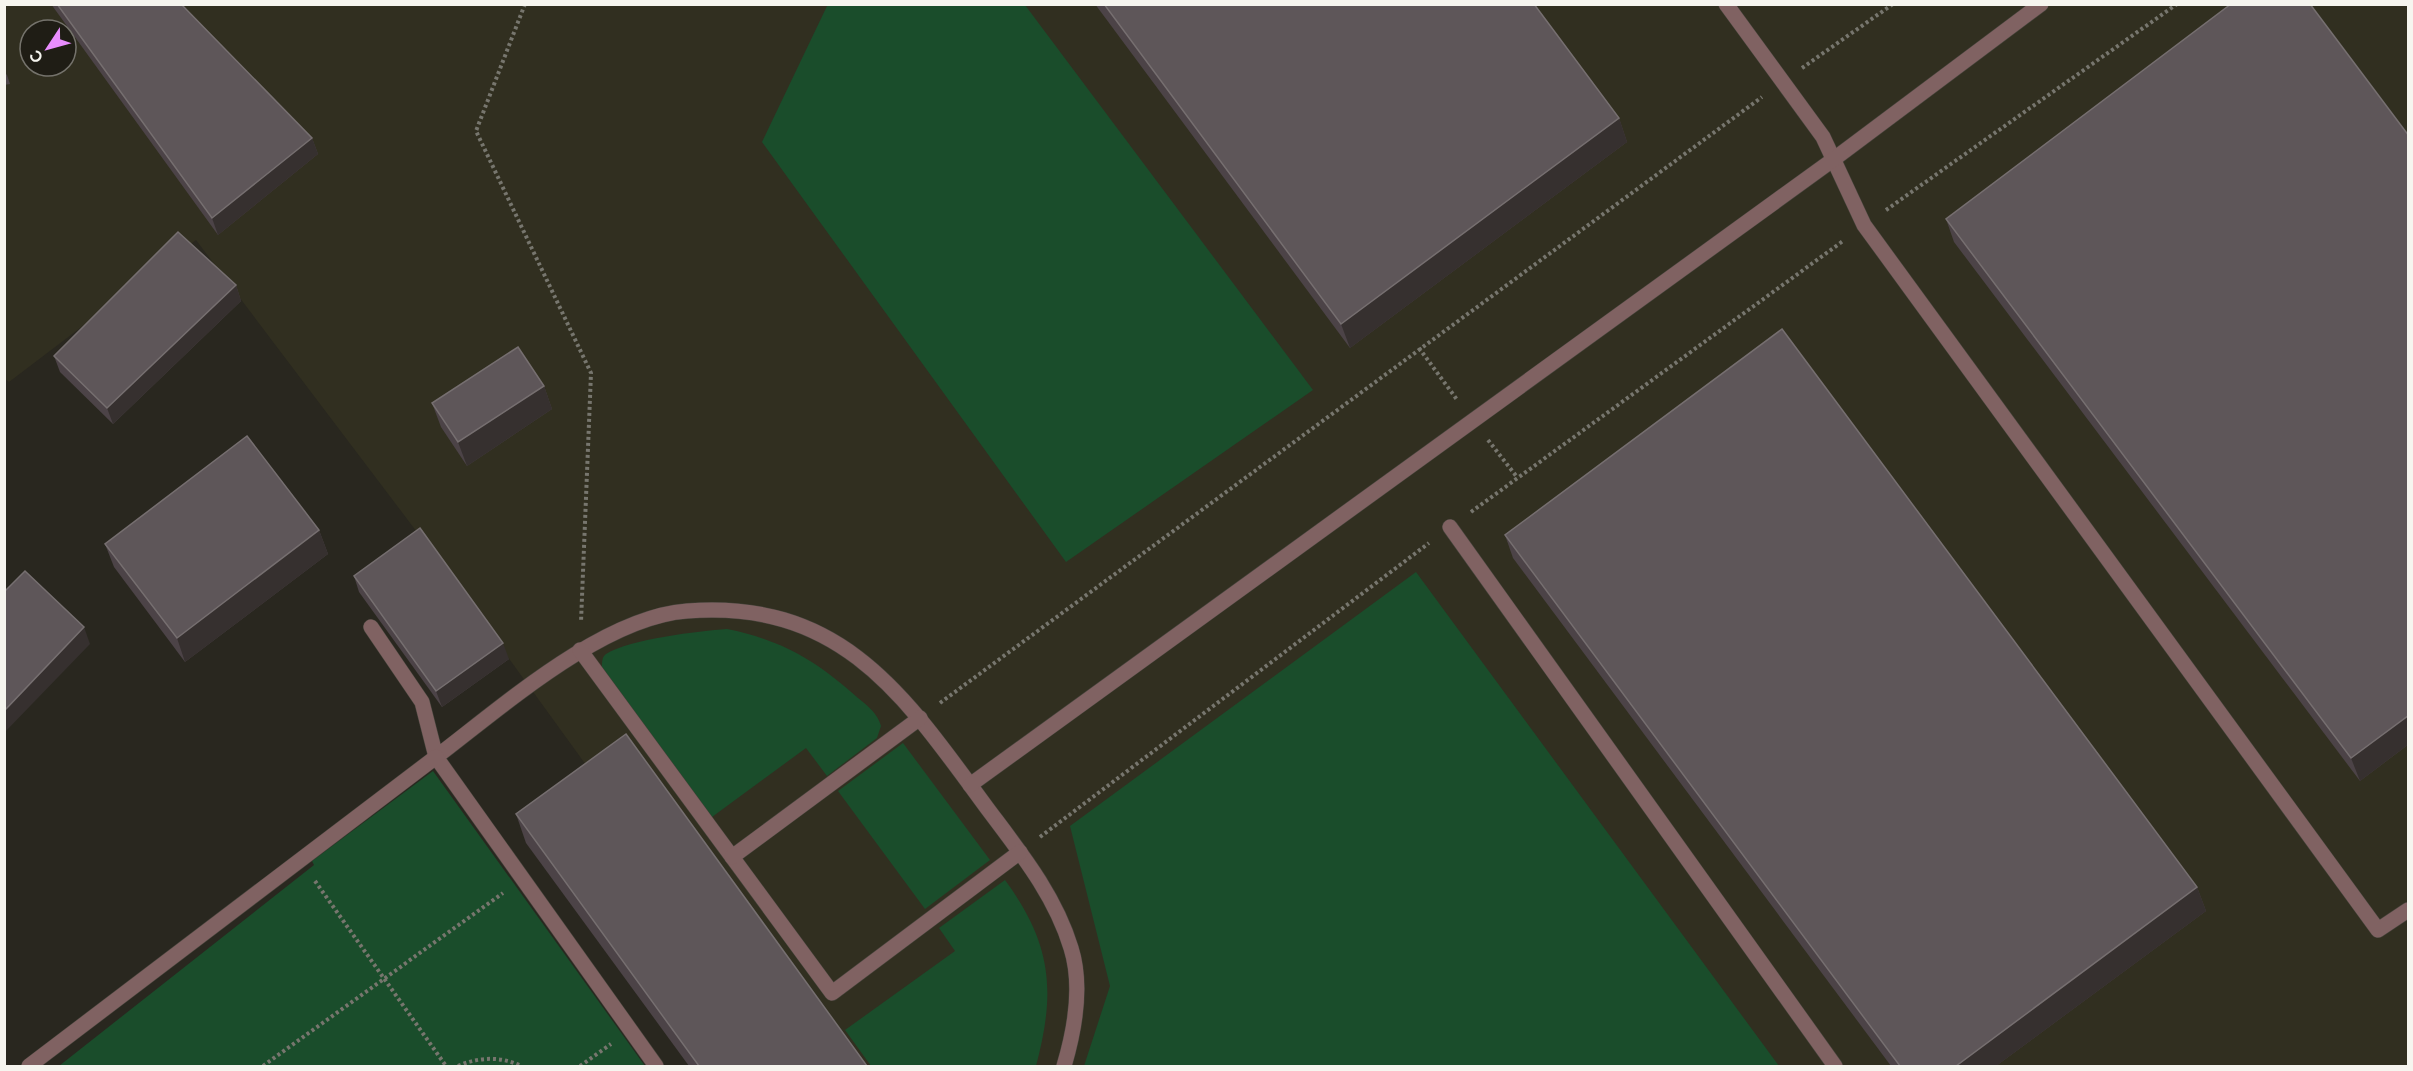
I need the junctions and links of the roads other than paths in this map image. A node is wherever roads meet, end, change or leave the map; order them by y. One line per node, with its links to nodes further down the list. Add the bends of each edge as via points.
1 (1726, 4): 3 (lane)
2 (2041, 4): 3 (lane)
3 (1834, 159): 9 (lane); 12 (lane, via 1864,225 2378,930)
4 (1450, 527): 16 (lane)
5 (371, 627): 8 (lane, via 422,702)
6 (580, 650): 7 (lane, via 639,623 685,611 728,610 770,616 819,633 862,659); 8 (lane); 11 (lane)
7 (920, 718): 9 (lane); 11 (lane)
8 (436, 757): 13 (lane); 14 (lane)
9 (970, 785): 10 (lane)
10 (1020, 852): 11 (lane, via 832,993); 15 (lane, via 1055,905 1072,950 1077,987 1074,1030)
11 (732, 857)
12 (2409, 909)
13 (29, 1066)
14 (656, 1066)
15 (1064, 1066)
16 (1835, 1066)

